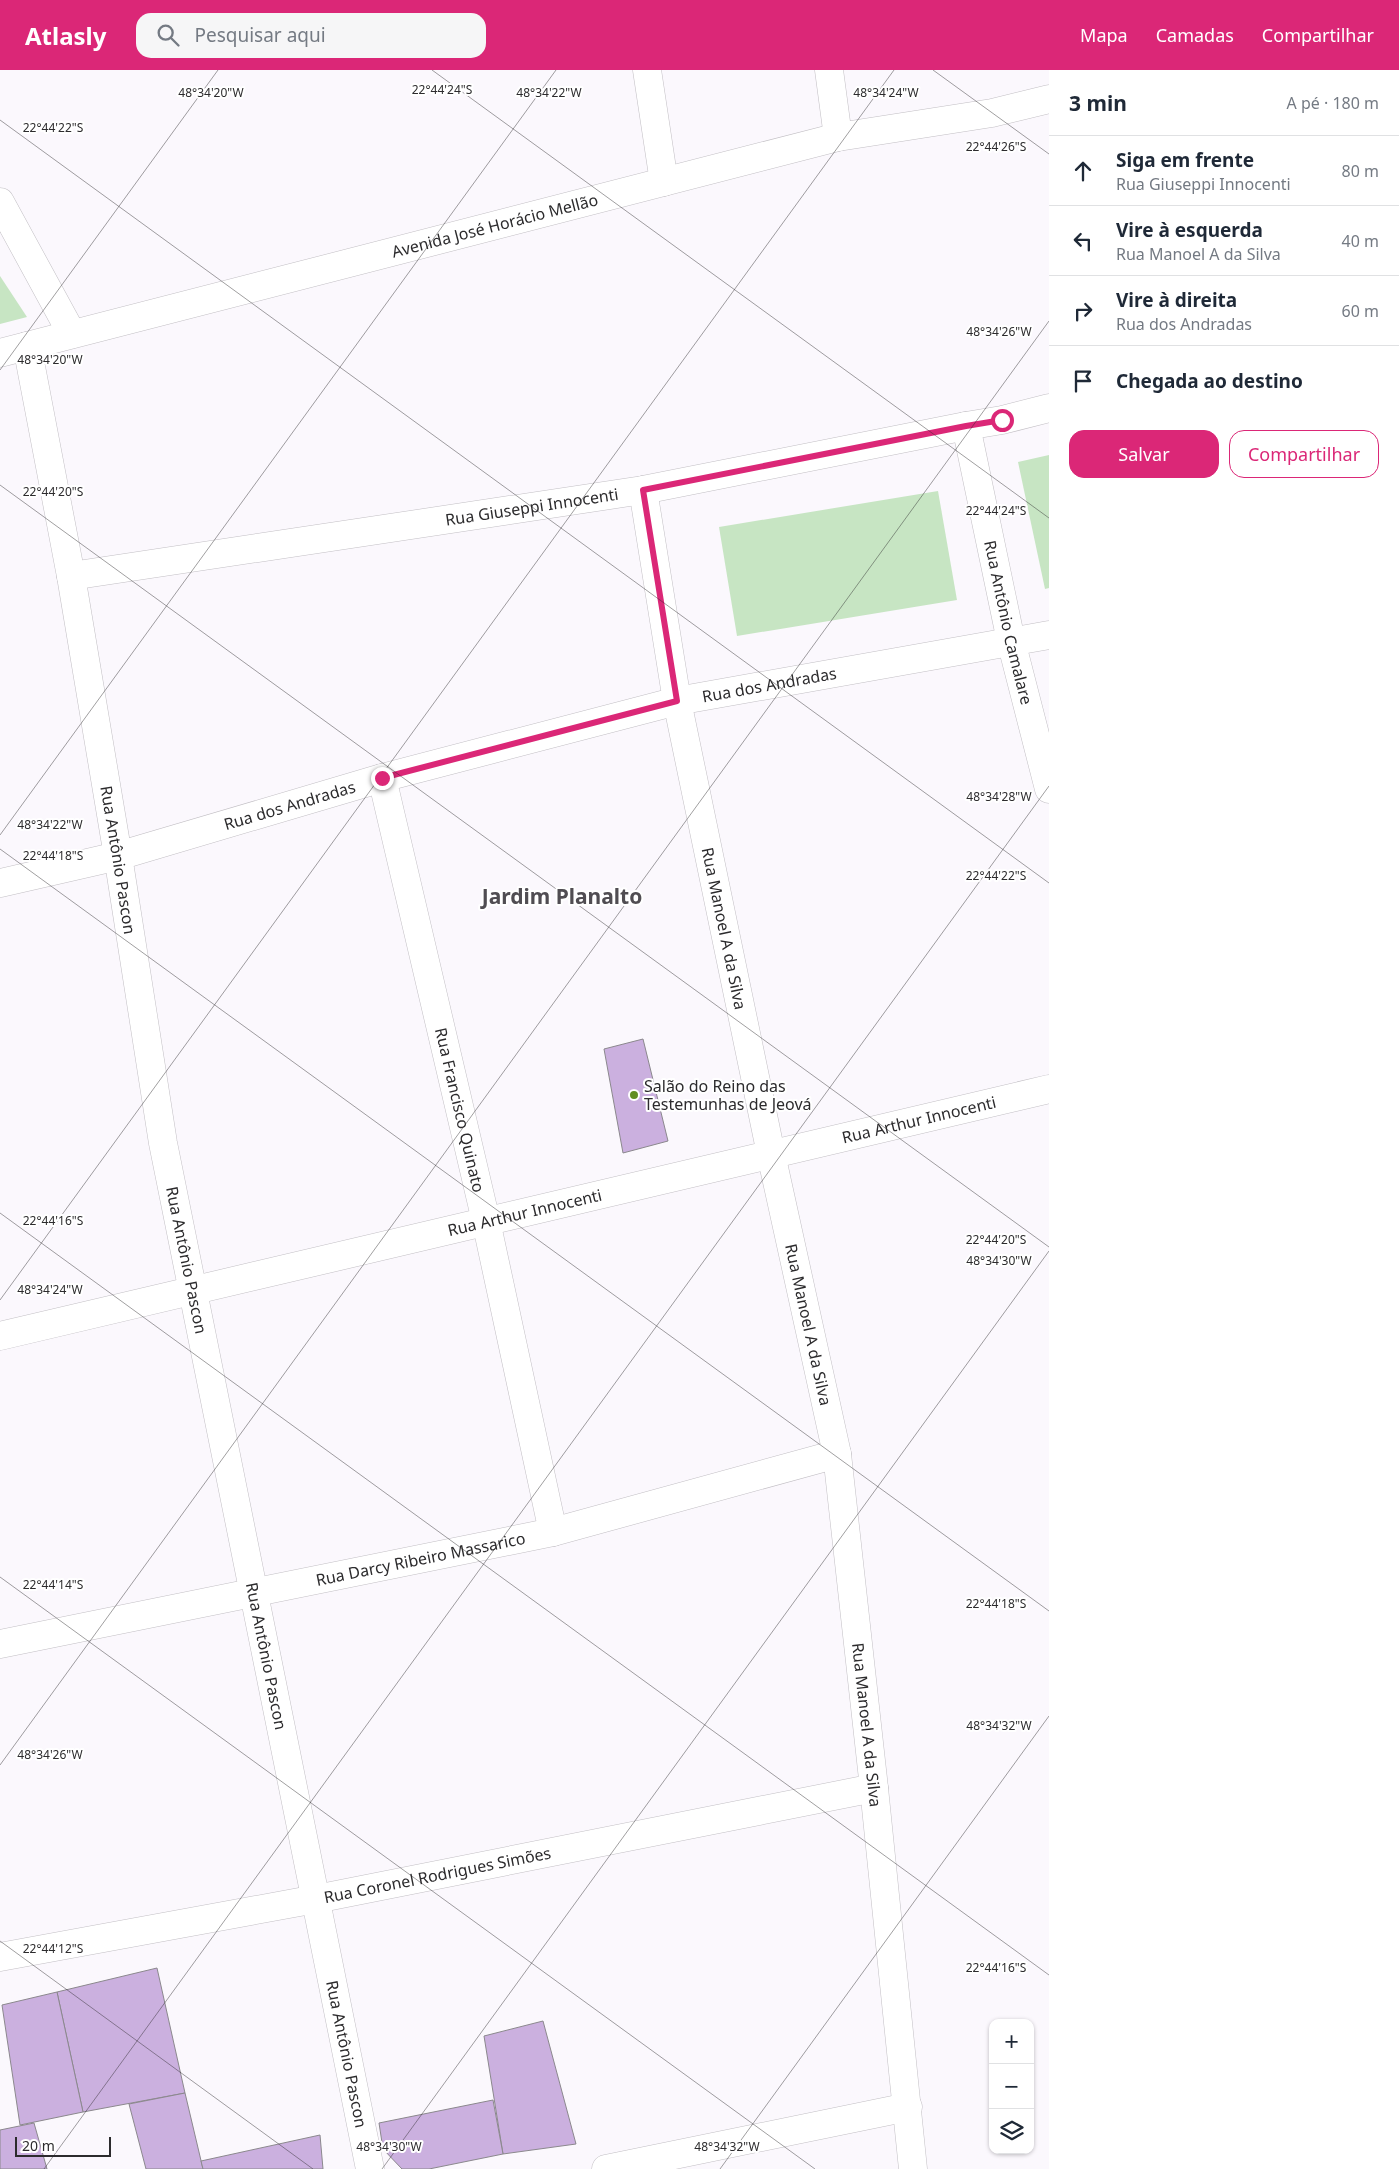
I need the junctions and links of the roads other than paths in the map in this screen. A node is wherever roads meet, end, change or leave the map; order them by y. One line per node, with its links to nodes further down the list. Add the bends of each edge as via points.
1 (648, 70): 7 (street)
2 (829, 70): 6 (street)
3 (1049, 85): 5 (street, Avenida José Horácio Mellão)
4 (1049, 99): 5 (street, Avenida José Horácio Mellão)
5 (992, 113): 6 (street, Avenida José Horácio Mellão)
6 (838, 138): 7 (street, Avenida José Horácio Mellão)
7 (664, 182): 9 (street, Avenida José Horácio Mellão)
8 (0, 202): 9 (street)
9 (72, 334): 10 (street, Avenida José Horácio Mellão)
10 (27, 346): 11 (street, Avenida José Horácio Mellão); 15 (street, Rua Antônio Pascon)
11 (0, 353)
12 (1049, 408): 13 (street, Rua Giuseppi Innocenti)
13 (966, 426): 14 (street, Rua Giuseppi Innocenti); 17 (street, Rua Antônio Camalare)
14 (643, 490): 15 (street, Rua Giuseppi Innocenti); 18 (street, Rua Manoel A da Silva)
15 (71, 576): 21 (street, Rua Antônio Pascon)
16 (1049, 634): 17 (street, Rua dos Andradas)
17 (1011, 641): 18 (street, Rua dos Andradas); 20 (street, Rua Antônio Camalare)
18 (677, 701): 19 (street, Rua dos Andradas); 24 (street, Rua Manoel A da Silva)
19 (382, 778): 21 (street, Rua dos Andradas); 25 (street, Rua Francisco Quinato)
20 (1049, 789)
21 (118, 856): 22 (street, Rua dos Andradas); 26 (street, Rua Antônio Pascon, via 163,1143)
22 (0, 883)
23 (1049, 1088): 24 (street, Rua Arthur Innocenti)
24 (771, 1154): 25 (street, Rua Arthur Innocenti); 28 (street, Rua Manoel A da Silva)
25 (486, 1221): 26 (street, Rua Arthur Innocenti); 29 (street, Rua Francisco Quinato)
26 (193, 1290): 27 (street, Rua Arthur Innocenti); 30 (street, Rua Antônio Pascon)
27 (0, 1336)
28 (837, 1454): 29 (street, Rua Darcy Ribeiro Massarico); 32 (street, Rua Manoel A da Silva)
29 (553, 1532): 30 (street, Rua Darcy Ribeiro Massarico)
30 (254, 1592): 31 (street, Rua Darcy Ribeiro Massarico); 33 (street, Rua Antônio Pascon)
31 (0, 1644)
32 (874, 1788): 33 (street, Rua Coronel Rodrigues Simões); 35 (street, Rua Manoel A da Silva)
33 (316, 1899): 34 (street, Rua Coronel Rodrigues Simões); 36 (street, Rua Antônio Pascon)
34 (0, 1957)
35 (908, 2107): 37 (street); 38 (street, Rua Manoel A da Silva)
36 (370, 2169)
37 (606, 2169)
38 (913, 2169)

